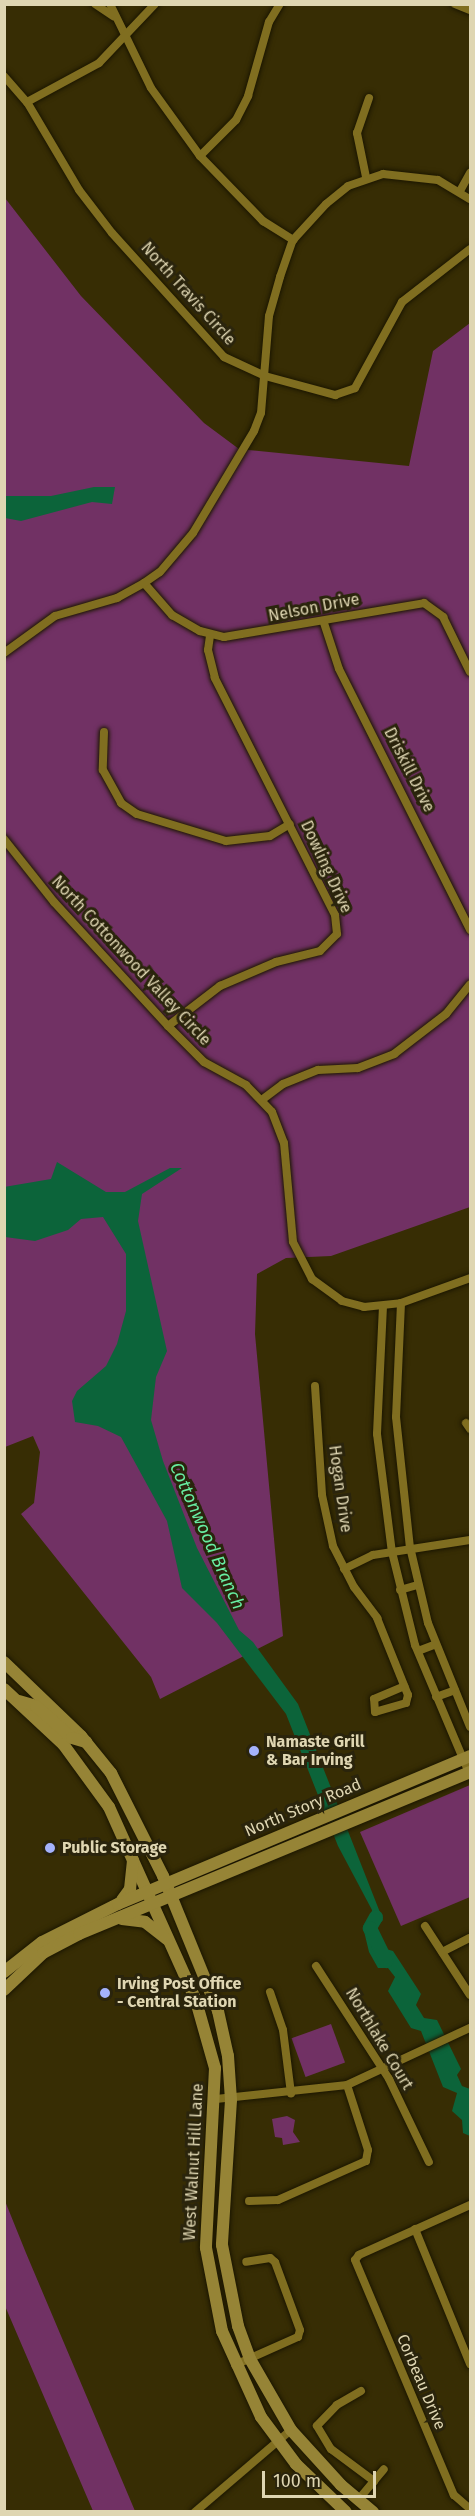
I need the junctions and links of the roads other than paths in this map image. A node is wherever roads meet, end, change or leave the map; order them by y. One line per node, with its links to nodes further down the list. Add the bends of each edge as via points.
1 (95, 4): 7 (street)
2 (110, 4): 7 (street)
3 (155, 4): 8 (street)
4 (280, 4): 12 (street, via 269,22 248,96 236,120)
5 (454, 4): 6 (street)
6 (471, 10)
7 (114, 16): 8 (street)
8 (125, 40): 11 (street, via 99,63); 12 (street, via 152,88)
9 (4, 76): 11 (street, North Travis Circle)
10 (369, 98): 14 (street, via 357,133)
11 (27, 102): 19 (street, North Travis Circle, via 79,190 112,233 224,357)
12 (201, 156): 17 (street, via 263,221)
13 (471, 173): 15 (street)
14 (366, 177): 15 (street, via 414,174); 17 (street, via 326,204)
15 (460, 191): 16 (street)
16 (471, 199)
17 (293, 240): 19 (street, via 269,316)
18 (471, 249): 19 (street, North Travis Circle, via 402,302 355,388 335,395)
19 (266, 376): 20 (street, via 261,413 242,454 193,533 160,572)
20 (144, 583): 22 (street, Nelson Drive, via 172,615); 23 (street, via 117,598 55,616)
21 (324, 623): 22 (street, Nelson Drive, via 243,637); 24 (street, Nelson Drive, via 424,603 442,617); 28 (street, Driskill Drive, via 339,669)
22 (210, 635): 26 (street, Dowling Drive, via 208,650 215,678)
23 (4, 653)
24 (471, 672)
25 (104, 732): 26 (street, via 103,770 121,803 137,814 226,841 270,836)
26 (290, 824): 30 (street, Dowling Drive, via 335,915 337,934 320,951 266,966 220,986)
27 (4, 839): 30 (street, North Cottonwood Valley Circle, via 54,902)
28 (471, 930)
29 (471, 984): 31 (street, via 446,1014 394,1054 358,1068 318,1070 283,1084)
30 (168, 1026): 31 (street, North Cottonwood Valley Circle, via 204,1062)
31 (263, 1099): 34 (street, via 284,1143 293,1242 303,1267 342,1301 364,1308)
32 (471, 1278): 33 (street)
33 (401, 1303): 34 (street); 37 (street, via 396,1417)
34 (383, 1306): 38 (street, via 377,1434)
35 (315, 1386): 39 (street, Hogan Drive, via 324,1505)
36 (471, 1540): 37 (street)
37 (410, 1547): 38 (street); 40 (street)
38 (392, 1552): 39 (street); 41 (street)
39 (344, 1569): 45 (street, Hogan Drive, via 377,1618)
40 (418, 1586): 41 (street); 42 (street)
41 (400, 1590): 43 (street)
42 (436, 1644): 43 (street); 47 (street)
43 (418, 1651): 48 (street)
44 (4, 1662): 51 (main road, West Walnut Hill Lane)
45 (404, 1686)
46 (4, 1689): 49 (main road, West Walnut Hill Lane)
47 (455, 1690): 48 (street); 50 (street)
48 (436, 1697): 52 (street)
49 (15, 1699): 51 (main road, via 36,1706 72,1738); 55 (main road, West Walnut Hill Lane, via 85,1771)
50 (471, 1727)
51 (86, 1742): 57 (main road, West Walnut Hill Lane, via 123,1791)
52 (467, 1758): 53 (street); 54 (main road, North Story Road)
53 (470, 1773): 56 (main road, North Story Road)
54 (248, 1849): 56 (main road); 57 (main road, North Story Road)
55 (132, 1850): 58 (main road, West Walnut Hill Lane); 60 (main road, via 130,1889)
56 (253, 1863): 59 (main road, North Story Road)
57 (165, 1882): 58 (main road, North Story Road); 59 (main road, West Walnut Hill Lane)
58 (148, 1890): 60 (main road, North Story Road); 61 (main road, West Walnut Hill Lane)
59 (172, 1896): 61 (main road, North Story Road); 76 (main road, West Walnut Hill Lane, via 221,2023)
60 (118, 1904): 68 (main road, North Story Road, via 42,1942)
61 (154, 1904): 62 (main road, North Story Road); 65 (main road, West Walnut Hill Lane)
62 (115, 1920): 65 (main road, via 145,1922); 68 (main road, North Story Road, via 43,1953)
63 (425, 1926): 66 (street)
64 (471, 1938): 66 (street)
65 (172, 1945): 75 (main road, West Walnut Hill Lane, via 208,2035)
66 (442, 1952): 70 (street)
67 (316, 1966): 72 (street, Northlake Court)
68 (6, 1979)
69 (270, 1992): 74 (street, via 283,2030)
70 (471, 1995)
71 (471, 2028): 72 (street)
72 (382, 2070): 73 (street); 77 (street, Northlake Court)
73 (347, 2085): 74 (street); 79 (street, via 369,2150 366,2161 278,2200)
74 (291, 2093): 76 (street)
75 (216, 2099): 76 (street); 78 (main road, West Walnut Hill Lane)
76 (231, 2100): 82 (main road, West Walnut Hill Lane, via 221,2199)
77 (429, 2162)
78 (206, 2201): 82 (main road, via 213,2211 214,2248); 86 (main road, West Walnut Hill Lane, via 210,2278)
79 (249, 2201)
80 (471, 2205): 81 (street)
81 (414, 2229): 85 (street); 93 (street, Corbeau Drive, via 355,2260 453,2495)
82 (223, 2259): 84 (main road, West Walnut Hill Lane)
83 (246, 2262): 84 (street, via 270,2258 275,2262 300,2330 298,2337)
84 (250, 2359): 86 (street); 88 (main road, West Walnut Hill Lane)
85 (471, 2364)
86 (235, 2365): 89 (main road, West Walnut Hill Lane)
87 (361, 2391): 91 (street, via 337,2405 317,2426 331,2449)
88 (291, 2430): 89 (street); 92 (main road, West Walnut Hill Lane)
89 (278, 2442): 94 (street); 95 (main road, West Walnut Hill Lane)
90 (384, 2469): 91 (street)
91 (374, 2481): 92 (street)
92 (358, 2500): 96 (main road, West Walnut Hill Lane)
93 (471, 2509)
94 (195, 2511)
95 (346, 2511)
96 (373, 2511)

